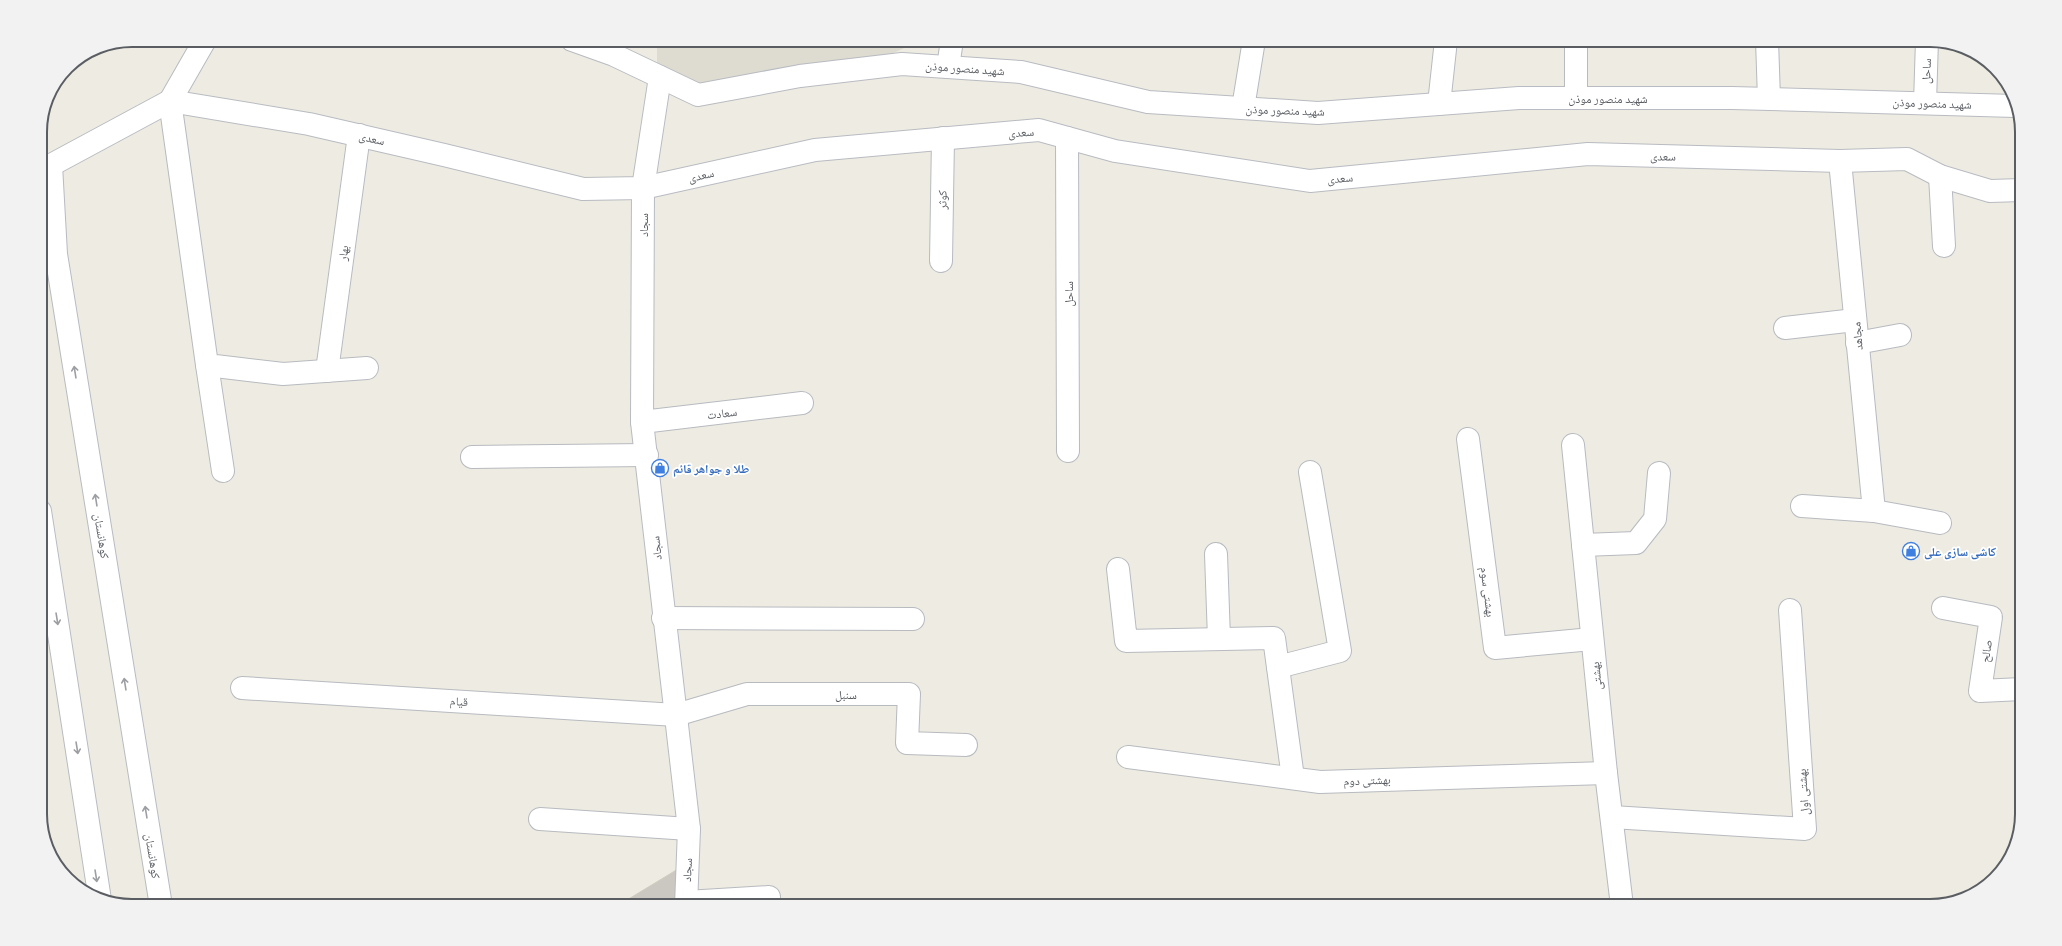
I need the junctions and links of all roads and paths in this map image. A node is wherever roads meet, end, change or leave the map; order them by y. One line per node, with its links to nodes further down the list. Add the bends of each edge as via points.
1 (201, 47): 13 (street)
2 (597, 47): 10 (street, شهید منصور موذن)
3 (951, 47): 9 (street)
4 (1253, 47): 17 (street)
5 (1445, 47): 15 (street)
6 (1576, 47): 11 (street)
7 (1767, 47): 12 (street)
8 (1927, 47): 14 (street, ساحل)
9 (948, 67): 10 (street, شهید منصور موذن, via 902,64 800,76 698,95); 17 (street, شهید منصور موذن, via 1021,72 1148,102)
10 (660, 77): 25 (street, سجاد)
11 (1576, 98): 12 (street, شهید منصور موذن); 15 (street, شهید منصور موذن, via 1519,98)
12 (1769, 99): 14 (street, شهید منصور موذن)
13 (170, 101): 18 (street, سعدی); 22 (street); 33 (street)
14 (1925, 103): 16 (street, شهید منصور موذن)
15 (1439, 104): 17 (street, شهید منصور موذن, via 1318,113)
16 (2010, 106)
17 (1243, 108)
18 (359, 135): 25 (street, سعدی, via 583,189); 35 (street, بهار)
19 (943, 138): 20 (street, سعدی, via 1039,130); 25 (street, سعدی, via 815,150); 28 (street, کوثر)
20 (1067, 138): 21 (street, سعدی, via 1114,151 1310,180 1588,154); 40 (street, ساحل)
21 (1840, 161): 23 (street, سعدی, via 1907,158); 29 (street, مجاهد)
22 (47, 167)
23 (1940, 176): 26 (street, سعدی, via 1990,191); 27 (street)
24 (47, 177): 72 (street, کوهانستان, one-way to 24, via 56,254)
25 (643, 188): 37 (street, سجاد)
26 (2015, 190)
27 (1944, 246)
28 (941, 261)
29 (1855, 320): 30 (street); 32 (street, مجاهد)
30 (1785, 328)
31 (1900, 335): 32 (street)
32 (1858, 343): 47 (street, مجاهد)
33 (207, 365): 35 (street, via 283,374); 43 (street)
34 (367, 368): 35 (street)
35 (327, 371)
36 (802, 403): 37 (street, سعادت)
37 (642, 422): 41 (street, سجاد)
38 (1468, 439): 57 (street, بهشتی سوم, via 1495,648)
39 (1573, 445): 49 (street, بهشتی)
40 (1068, 451)
41 (647, 455): 42 (street); 55 (street, سجاد)
42 (472, 457)
43 (223, 471)
44 (1310, 472): 59 (street, via 1340,651)
45 (1659, 473): 49 (street, via 1655,519 1636,543)
46 (1802, 506): 47 (street)
47 (1874, 511): 48 (street)
48 (1940, 523)
49 (1583, 545): 57 (street, بهشتی)
50 (1216, 554): 58 (street)
51 (47, 556): 70 (street, one-way to 70)
52 (1118, 568): 58 (street, via 1126,641)
53 (1943, 608): 61 (street, صالح, via 1991,617 1980,692)
54 (1790, 610): 67 (street, بهشتی اول, via 1805,830)
55 (663, 618): 56 (street); 62 (street, سجاد)
56 (913, 619)
57 (1592, 638): 65 (street, بهشتی)
58 (1219, 639): 59 (street, via 1274,638)
59 (1278, 667): 66 (street)
60 (242, 688): 62 (street, قیام)
61 (2015, 690)
62 (676, 715): 63 (street, سنبل, via 747,694 909,694 907,743); 69 (street, سجاد)
63 (966, 745)
64 (1128, 757): 66 (street, بهشتی دوم)
65 (1606, 773): 66 (street, بهشتی دوم, via 1320,782); 67 (street, بهشتی)
66 (1293, 778)
67 (1612, 817): 75 (street, بهشتی)
68 (540, 819): 69 (street)
69 (689, 829): 73 (street, سجاد)
70 (99, 892)
71 (768, 897): 74 (street)
72 (160, 899)
73 (686, 899)
74 (745, 899)
75 (1621, 899)

